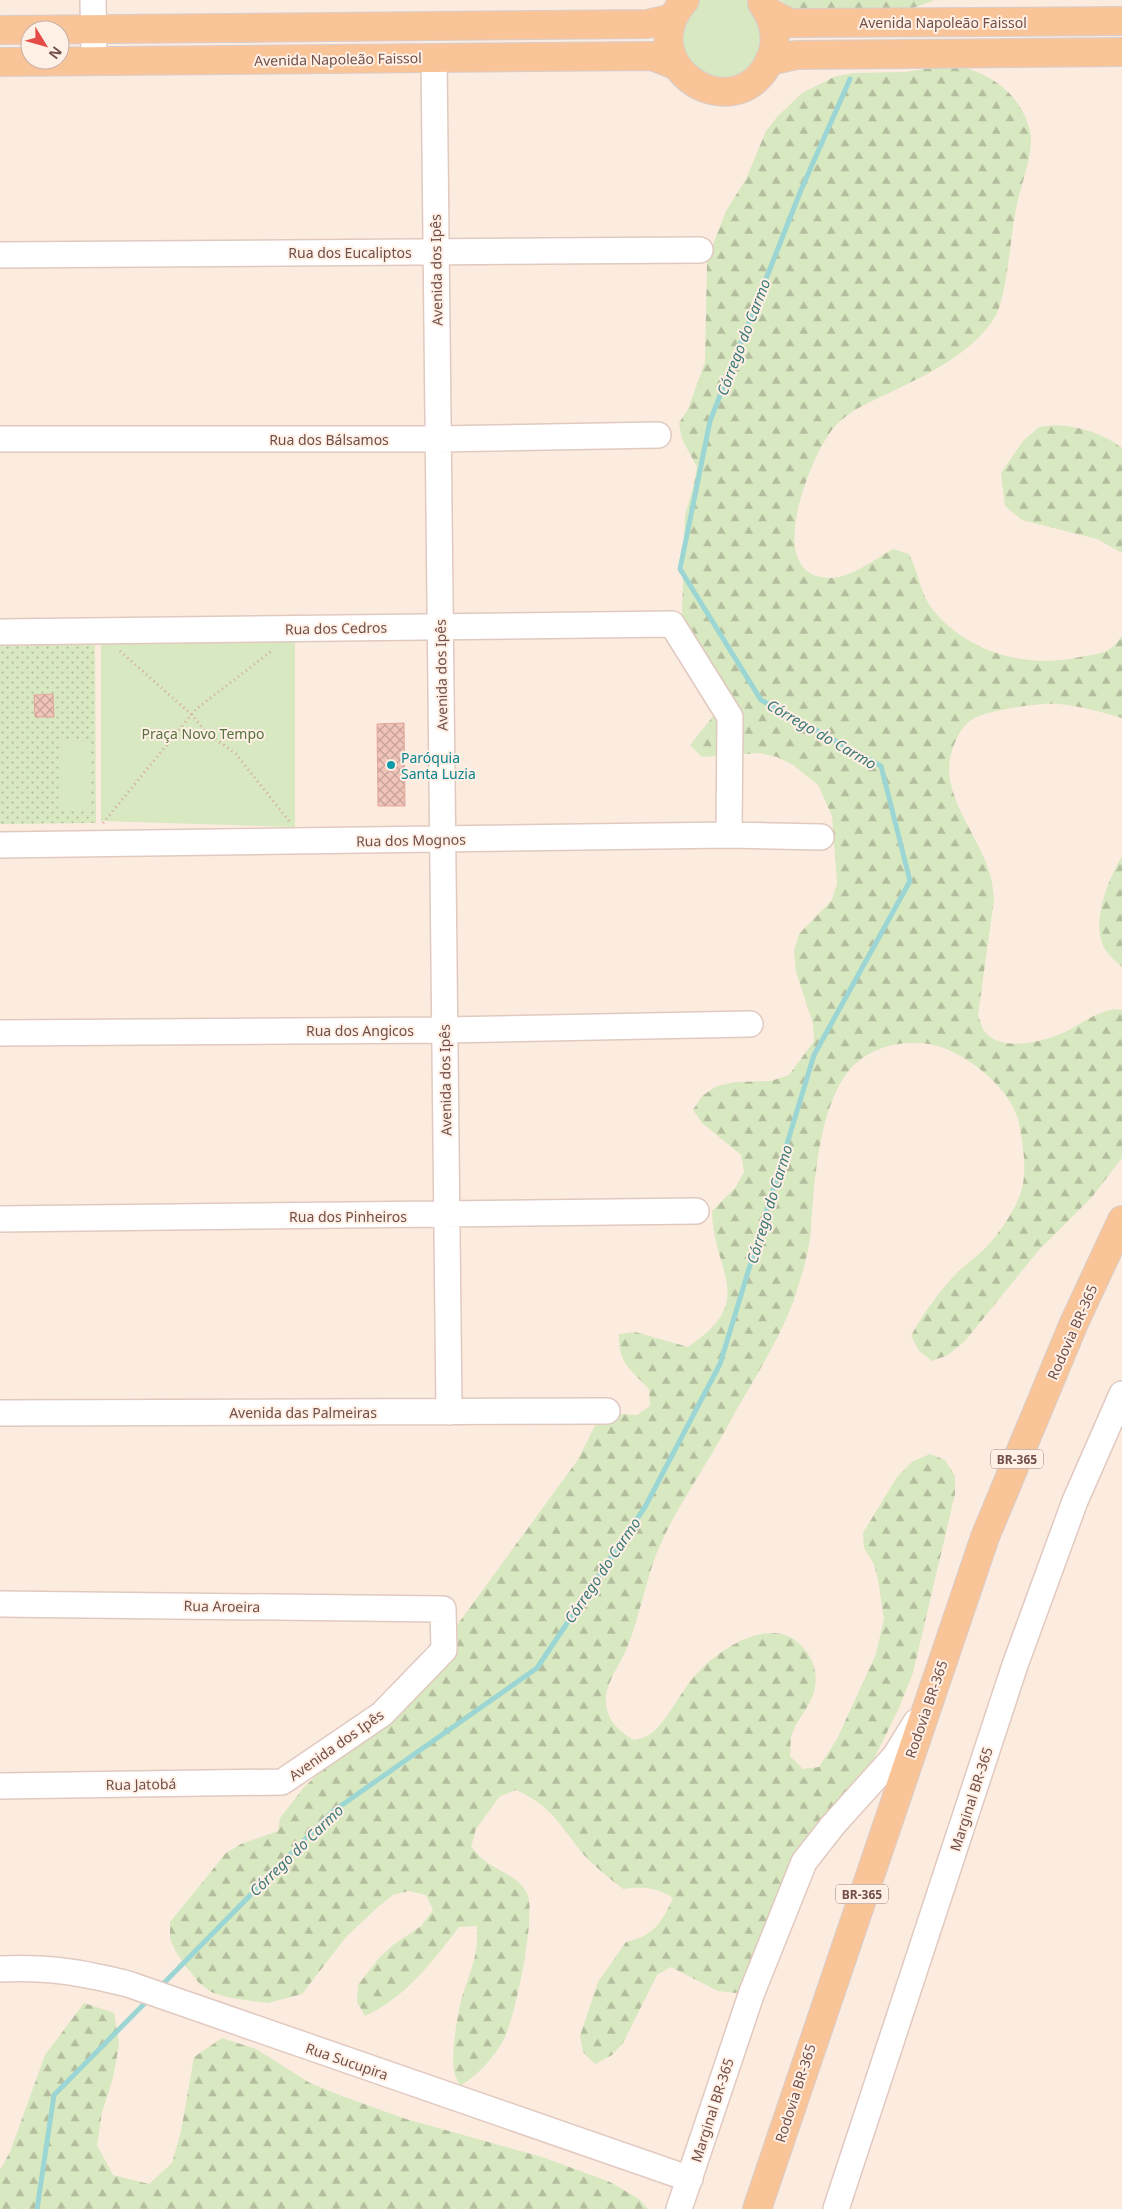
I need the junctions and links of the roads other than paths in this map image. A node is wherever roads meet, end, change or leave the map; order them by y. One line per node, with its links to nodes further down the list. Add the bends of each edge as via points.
1 (92, 0): 5 (street)
2 (763, 5): 4 (main road, Avenida Napoleão Faissol, via 790,24); 10 (main road, Avenida Napoleão Faissol, via 775,35)
3 (679, 9): 5 (main road, via 647,24); 12 (main road, via 669,31 669,49)
4 (1122, 21)
5 (93, 29): 6 (main road); 9 (street)
6 (0, 30)
7 (1122, 52): 10 (main road, via 796,55)
8 (434, 58): 9 (main road, Avenida Napoleão Faissol); 12 (main road, Avenida Napoleão Faissol, via 652,56); 14 (street, Avenida dos Ipês)
9 (94, 61): 11 (main road, Avenida Napoleão Faissol)
10 (769, 61): 12 (main road, Avenida Napoleão Faissol, via 753,82 737,90 719,92 702,88 687,79)
11 (0, 62)
12 (675, 65)
13 (700, 250): 14 (street, Rua dos Eucaliptos)
14 (436, 252): 15 (street, Rua dos Eucaliptos); 18 (street, Avenida dos Ipês)
15 (0, 255)
16 (658, 435): 18 (street, Rua dos Bálsamos)
17 (0, 439): 18 (street, Rua dos Bálsamos)
18 (438, 439): 19 (street, Avenida dos Ipês)
19 (440, 627): 20 (street, Rua dos Cedros); 21 (street, Rua dos Cedros, via 672,624 730,717); 23 (street, Avenida dos Ipês)
20 (0, 632)
21 (729, 835): 22 (street, Rua dos Mognos); 23 (street, Rua dos Mognos)
22 (821, 837)
23 (443, 839): 24 (street, Rua dos Mognos); 26 (street, Avenida dos Ipês)
24 (0, 845)
25 (750, 1024): 26 (street, Rua dos Angicos)
26 (445, 1030): 27 (street, Rua dos Angicos); 29 (street, Avenida dos Ipês)
27 (0, 1034)
28 (696, 1211): 29 (street, Rua dos Pinheiros)
29 (446, 1215): 30 (street, Rua dos Pinheiros); 34 (street, Avenida dos Ipês)
30 (0, 1219)
31 (1122, 1220): 38 (main road, Rodovia BR-365 / BR-365, via 1074,1323 985,1537)
32 (1122, 1394): 45 (street, Marginal BR-365, via 1075,1501 1016,1665)
33 (607, 1411): 34 (street, Avenida das Palmeiras)
34 (449, 1412): 35 (street, Avenida das Palmeiras)
35 (0, 1413)
36 (0, 1604): 37 (street, Rua Aroeira)
37 (443, 1609): 39 (street, Avenida dos Ipês, via 444,1650 382,1714)
38 (927, 1705): 42 (street, Marginal BR-365, via 894,1756 804,1862 752,1992); 44 (main road, Rodovia BR-365 / BR-365)
39 (282, 1782): 40 (street, Rua Jatobá)
40 (0, 1786)
41 (0, 1969): 42 (street, Rua Sucupira, via 41,1968 81,1972 128,1984)
42 (690, 2179): 43 (street, Marginal BR-365)
43 (679, 2209)
44 (757, 2209)
45 (836, 2209)

